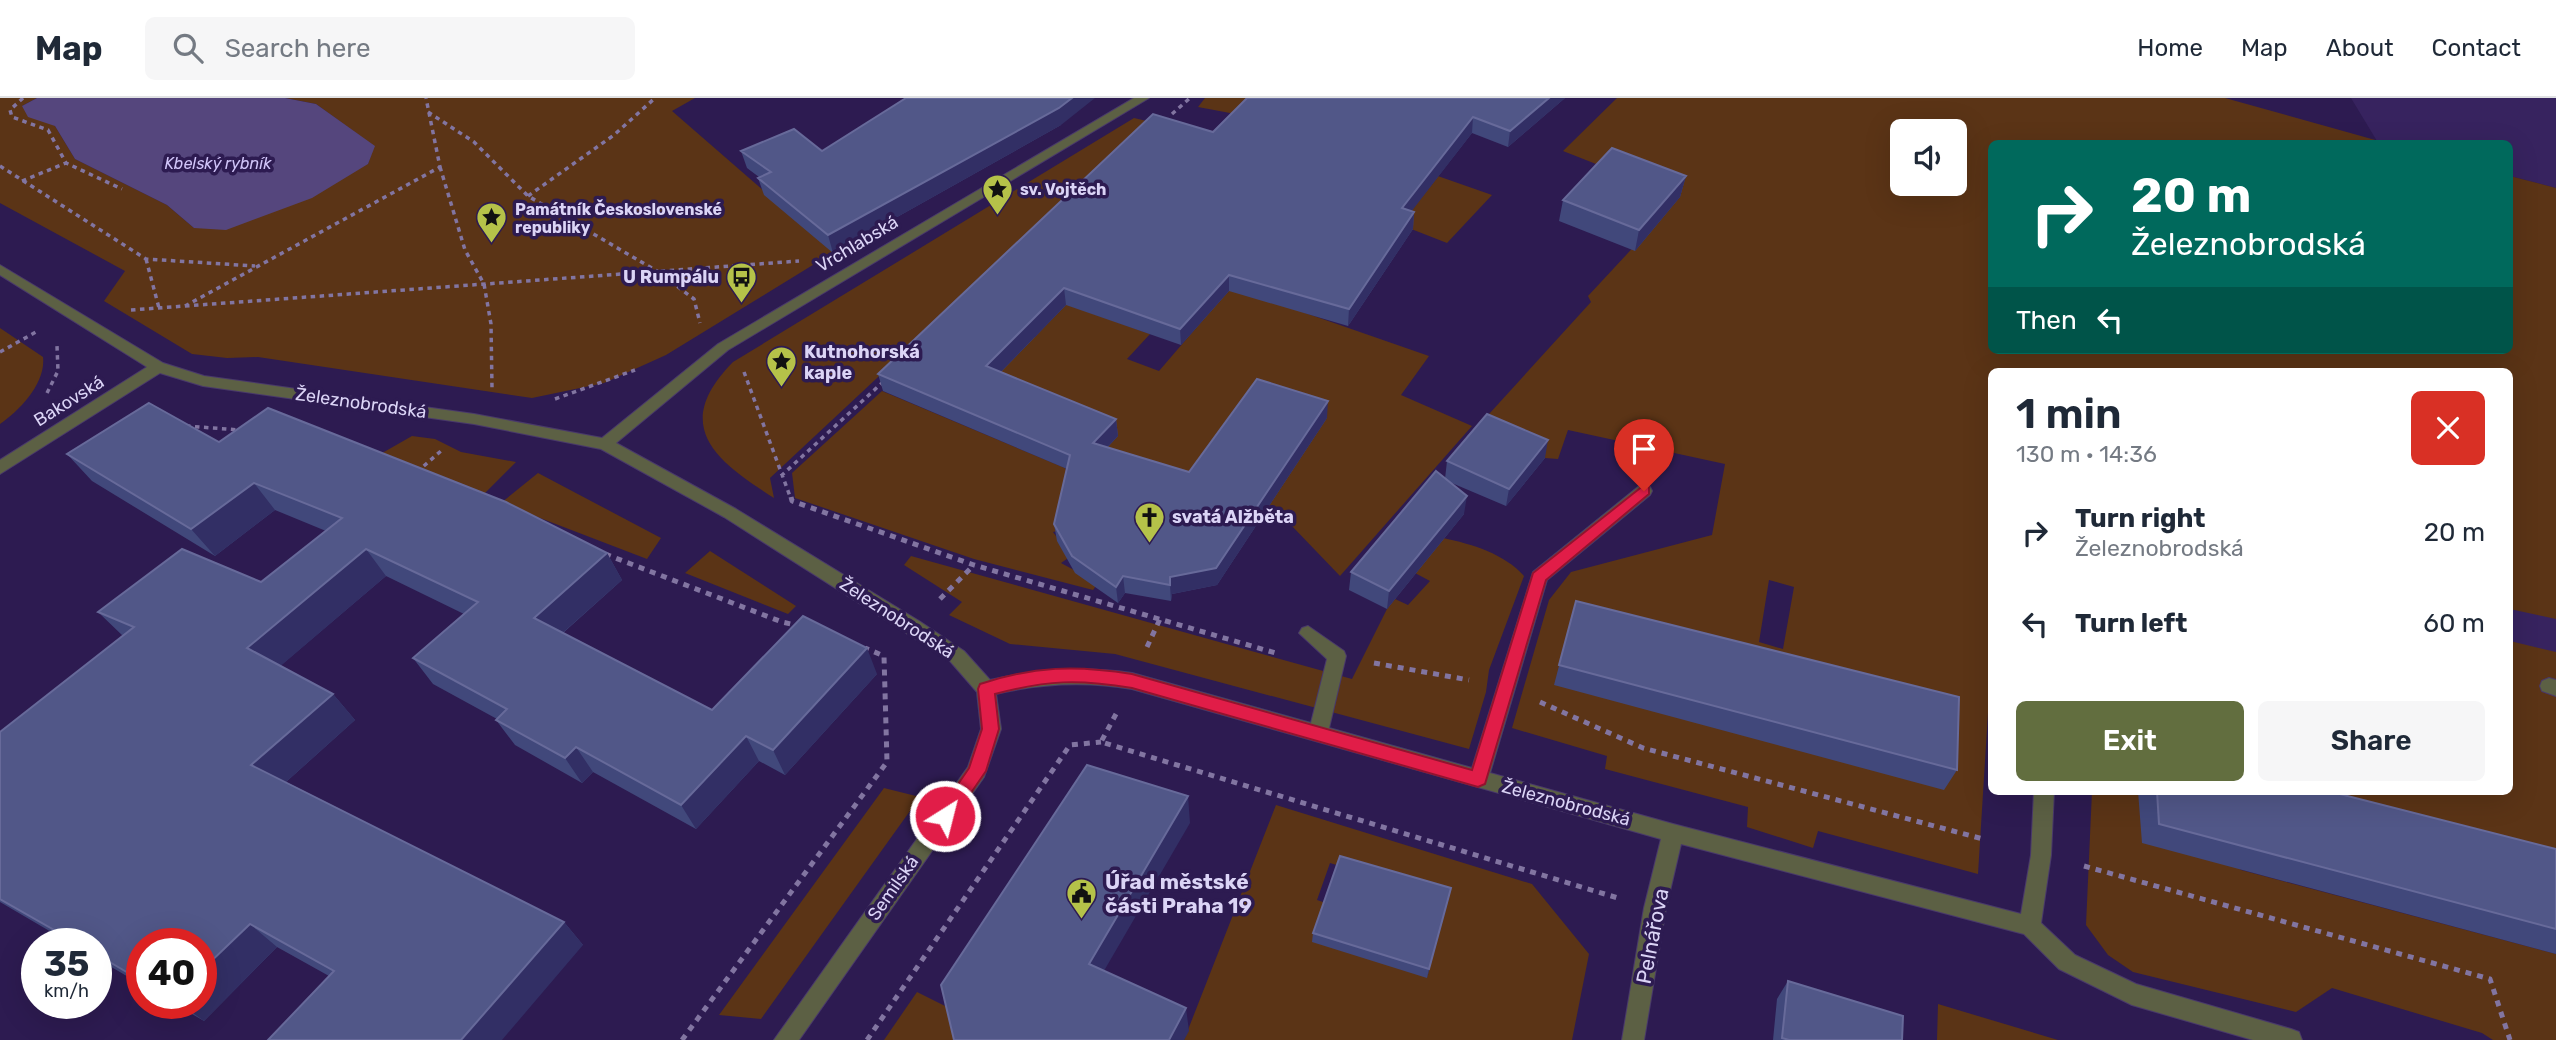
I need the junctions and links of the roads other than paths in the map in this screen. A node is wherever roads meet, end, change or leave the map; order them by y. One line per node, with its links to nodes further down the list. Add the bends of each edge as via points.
1 (1143, 98): 4 (street, Vrchlabská, via 723,347)
2 (0, 269): 3 (street, Železnobrodská)
3 (158, 366): 4 (street, Železnobrodská, via 203,382 474,419); 5 (street, Bakovská)
4 (605, 444): 8 (street, Železnobrodská, via 730,513 913,626 957,656)
5 (0, 468)
6 (1644, 491): 10 (street, via 1539,577)
7 (1308, 633): 9 (street, via 1338,656)
8 (986, 689): 9 (street, Železnobrodská, via 1036,676 1085,673 1132,681); 14 (street, Semilská, via 991,729 977,771)
9 (1318, 734): 10 (street, Železnobrodská)
10 (1478, 779): 12 (street, Železnobrodská)
11 (2044, 795): 13 (street)
12 (1673, 833): 13 (street, Železnobrodská); 15 (street, Pelnářova)
13 (2030, 926): 16 (street, Železnobrodská, via 2067,962 2132,994)
14 (785, 1040)
15 (1633, 1040)
16 (2291, 1040)

